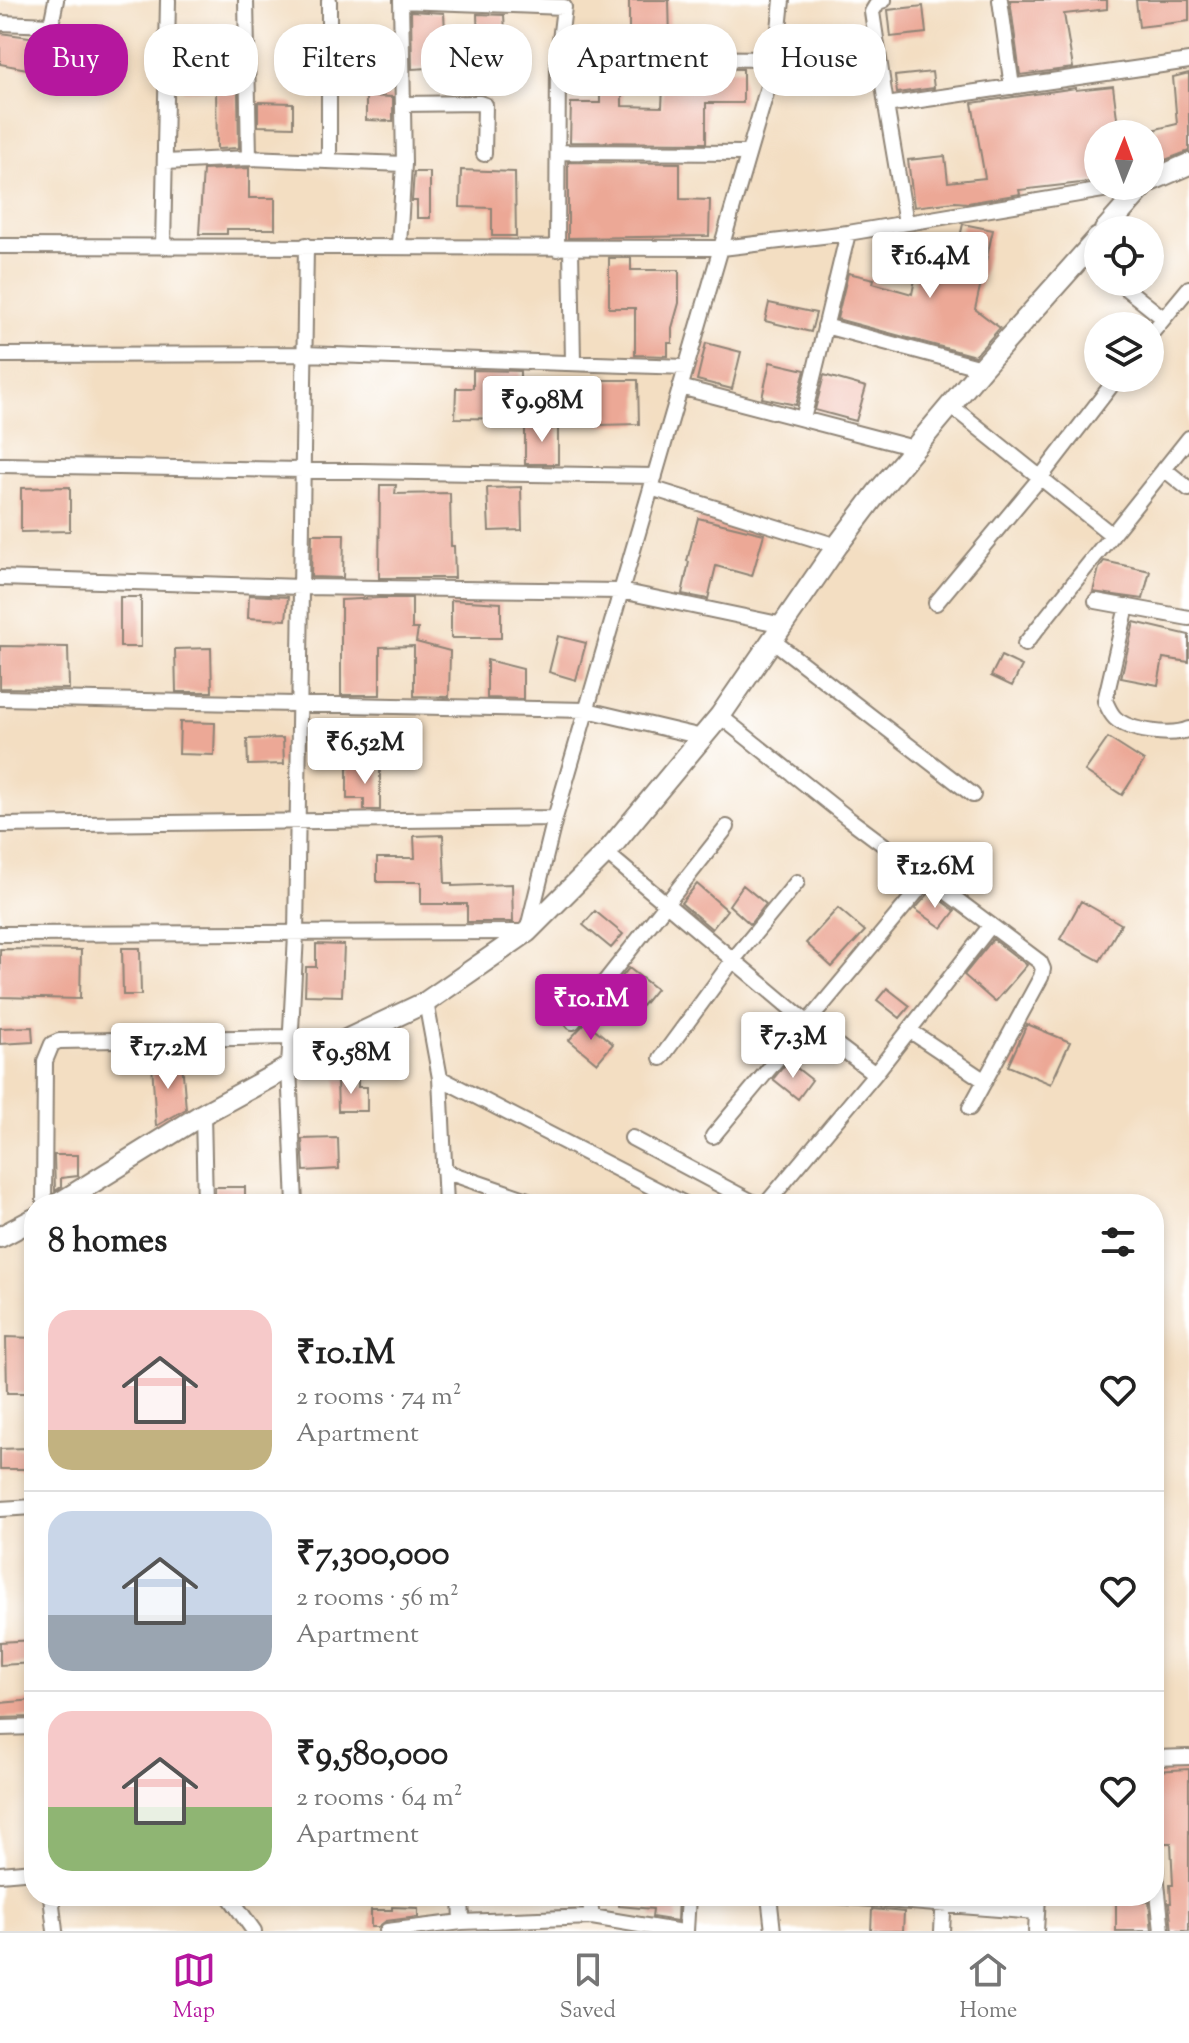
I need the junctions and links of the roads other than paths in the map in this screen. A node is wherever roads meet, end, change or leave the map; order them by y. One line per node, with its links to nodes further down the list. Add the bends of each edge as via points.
1 (56, 0): 10 (street, via 51,25)
2 (168, 0): 24 (street)
3 (246, 0): 22 (street)
4 (329, 0): 23 (street)
5 (401, 0): 9 (street); 17 (street)
6 (782, 0): 12 (street)
7 (1000, 0): 14 (street)
8 (880, 1): 18 (street, via 872,12)
9 (564, 4): 11 (street)
10 (0, 23)
11 (562, 24)
12 (780, 24)
13 (1189, 61): 14 (street)
14 (1012, 87): 18 (street)
15 (558, 96): 19 (street)
16 (765, 96): 20 (street)
17 (403, 104): 21 (street, via 485,105); 25 (street)
18 (886, 105): 31 (street)
19 (559, 152): 20 (street); 37 (street)
20 (748, 153): 38 (street)
21 (484, 154)
22 (249, 158): 23 (street); 24 (street)
23 (329, 161): 25 (street)
24 (165, 162): 36 (street)
25 (404, 164): 34 (street)
26 (1189, 164): 27 (street)
27 (1164, 175)
28 (1084, 193): 31 (street)
29 (1132, 200): 30 (street)
30 (1117, 216)
31 (906, 223): 32 (street)
32 (848, 233): 38 (street); 44 (street)
33 (306, 245): 34 (street); 36 (street); 45 (street)
34 (399, 245): 37 (street)
35 (0, 246): 36 (street)
36 (163, 247)
37 (564, 248): 38 (street); 47 (street)
38 (722, 248): 48 (street)
39 (1084, 267): 49 (street)
40 (1189, 288): 43 (street)
41 (1136, 296): 42 (street)
42 (1156, 312)
43 (1164, 317)
44 (825, 326): 49 (street); 53 (street)
45 (304, 354): 46 (street); 47 (street); 58 (street)
46 (0, 355)
47 (573, 362): 48 (street)
48 (686, 367): 50 (street)
49 (982, 368): 52 (street)
50 (680, 387): 53 (street); 60 (street)
51 (1106, 392): 59 (street)
52 (950, 405): 55 (street); 59 (street)
53 (803, 419): 55 (street)
54 (1189, 438): 57 (street)
55 (914, 448): 63 (street)
56 (0, 465): 58 (street)
57 (1164, 469): 61 (street); 62 (street)
58 (303, 470): 60 (street); 65 (street)
59 (1040, 478): 62 (street); 68 (street)
60 (653, 482): 63 (street); 66 (street)
61 (1189, 489)
62 (1112, 535): 72 (street)
63 (837, 546): 71 (street)
64 (0, 578): 65 (street)
65 (301, 587): 66 (street); 74 (street)
66 (621, 591): 71 (street); 75 (street)
67 (1096, 601): 69 (street)
68 (936, 603)
69 (1127, 606): 70 (street); 77 (street, via 1105,701 1112,715 1123,724 1156,731)
70 (1189, 618)
71 (778, 632): 76 (street); 79 (street)
72 (1025, 644)
73 (0, 698): 74 (street)
74 (299, 703): 75 (street); 81 (street)
75 (587, 710): 78 (street); 80 (street)
76 (720, 716): 78 (street); 85 (street)
77 (1189, 729)
78 (702, 737): 84 (street)
79 (973, 795)
80 (555, 818): 81 (street); 89 (street)
81 (298, 820): 82 (street); 91 (street)
82 (0, 825)
83 (727, 827): 87 (street)
84 (606, 853): 87 (street); 89 (street)
85 (929, 877): 88 (street); 95 (street)
86 (797, 882): 92 (street)
87 (666, 905): 92 (street); 94 (street)
88 (991, 925): 96 (street); 102 (street, via 1043,969)
89 (527, 932): 91 (street); 93 (street)
90 (0, 934): 91 (street)
91 (296, 935): 97 (street)
92 (733, 960): 95 (street); 98 (street)
93 (426, 1002): 99 (street); 101 (street)
94 (573, 1022)
95 (808, 1023): 100 (street); 105 (street)
96 (909, 1030): 100 (street); 102 (street)
97 (291, 1037): 99 (street); 108 (street, via 52,1044 45,1061)
98 (661, 1058)
99 (289, 1067): 104 (street); 111 (street)
100 (875, 1074): 116 (street)
101 (440, 1078): 107 (street); 114 (street)
102 (985, 1081): 103 (street)
103 (970, 1108)
104 (203, 1114): 109 (street); 110 (street)
105 (713, 1136)
106 (632, 1138): 115 (street)
107 (444, 1171): 112 (street); 113 (street)
108 (44, 1194)
109 (74, 1194)
110 (205, 1194)
111 (295, 1194)
112 (445, 1194)
113 (511, 1194)
114 (666, 1194)
115 (737, 1194)
116 (774, 1194)
117 (24, 1224): 118 (street)
118 (0, 1237)
119 (24, 1508): 120 (street)
120 (0, 1509)
121 (24, 1727): 122 (street)
122 (0, 1728)
123 (1189, 1757): 124 (street)
124 (1164, 1758)
125 (24, 1872): 126 (street)
126 (0, 1874)
127 (52, 1906): 142 (street)
128 (236, 1906): 143 (street)
129 (461, 1906): 139 (street)
130 (590, 1906): 138 (street)
131 (687, 1906): 146 (street)
132 (770, 1906): 147 (street)
133 (944, 1906): 148 (street)
134 (986, 1906): 137 (street)
135 (1037, 1906): 137 (street)
136 (1159, 1906): 150 (street)
137 (1037, 1912): 149 (street)
138 (592, 1917): 140 (street); 141 (street)
139 (462, 1922): 140 (street); 144 (street)
140 (537, 1925)
141 (609, 1926): 145 (street)
142 (55, 1931)
143 (254, 1931)
144 (390, 1931)
145 (676, 1931)
146 (686, 1931)
147 (773, 1931)
148 (942, 1931)
149 (1036, 1931)
150 (1162, 1931)

